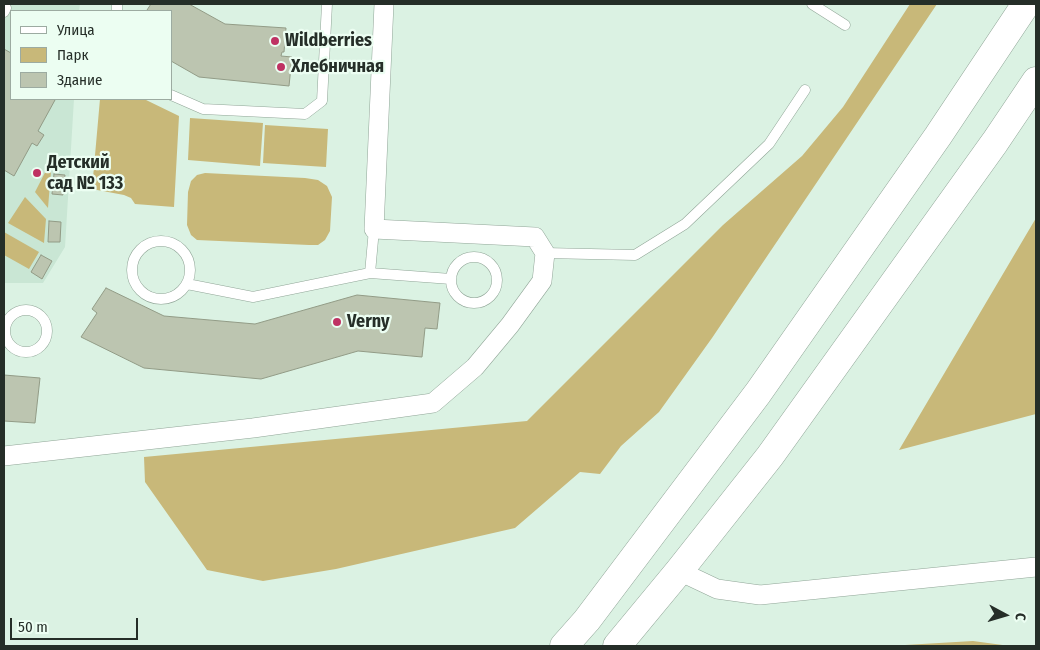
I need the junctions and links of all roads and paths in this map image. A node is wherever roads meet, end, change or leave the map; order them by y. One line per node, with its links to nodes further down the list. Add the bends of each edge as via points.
1 (327, 4): 8 (lane, via 322,101 305,114 203,109)
2 (384, 4): 9 (street)
3 (812, 4): 5 (lane)
4 (1026, 4): 18 (main road, via 758,393)
5 (845, 25)
6 (1036, 81): 17 (main road, via 770,456)
7 (805, 90): 10 (lane, via 769,144 685,224 636,255)
8 (172, 95)
9 (374, 229): 10 (street, via 535,237); 11 (lane)
10 (546, 253): 15 (street, via 542,280 510,325 475,367 432,403 254,428)
11 (370, 273): 12 (lane); 13 (lane, via 253,297)
12 (451, 279): 12 (lane, via 454,292 463,301 476,303 488,298 496,288 497,274 490,263 478,257 466,258 455,267)
13 (187, 284): 13 (lane, via 176,296 162,300 146,296 135,286 131,271 134,256 145,245 160,240 175,244 186,254 190,269)
14 (4, 336): 14 (lane, via 10,346 20,352 32,351 42,345 47,335 46,322 38,312 26,309 16,312 6,321)
15 (4, 456)
16 (1036, 567): 17 (street, via 760,595 717,589)
17 (679, 572): 19 (main road)
18 (564, 646)
19 (617, 646)

